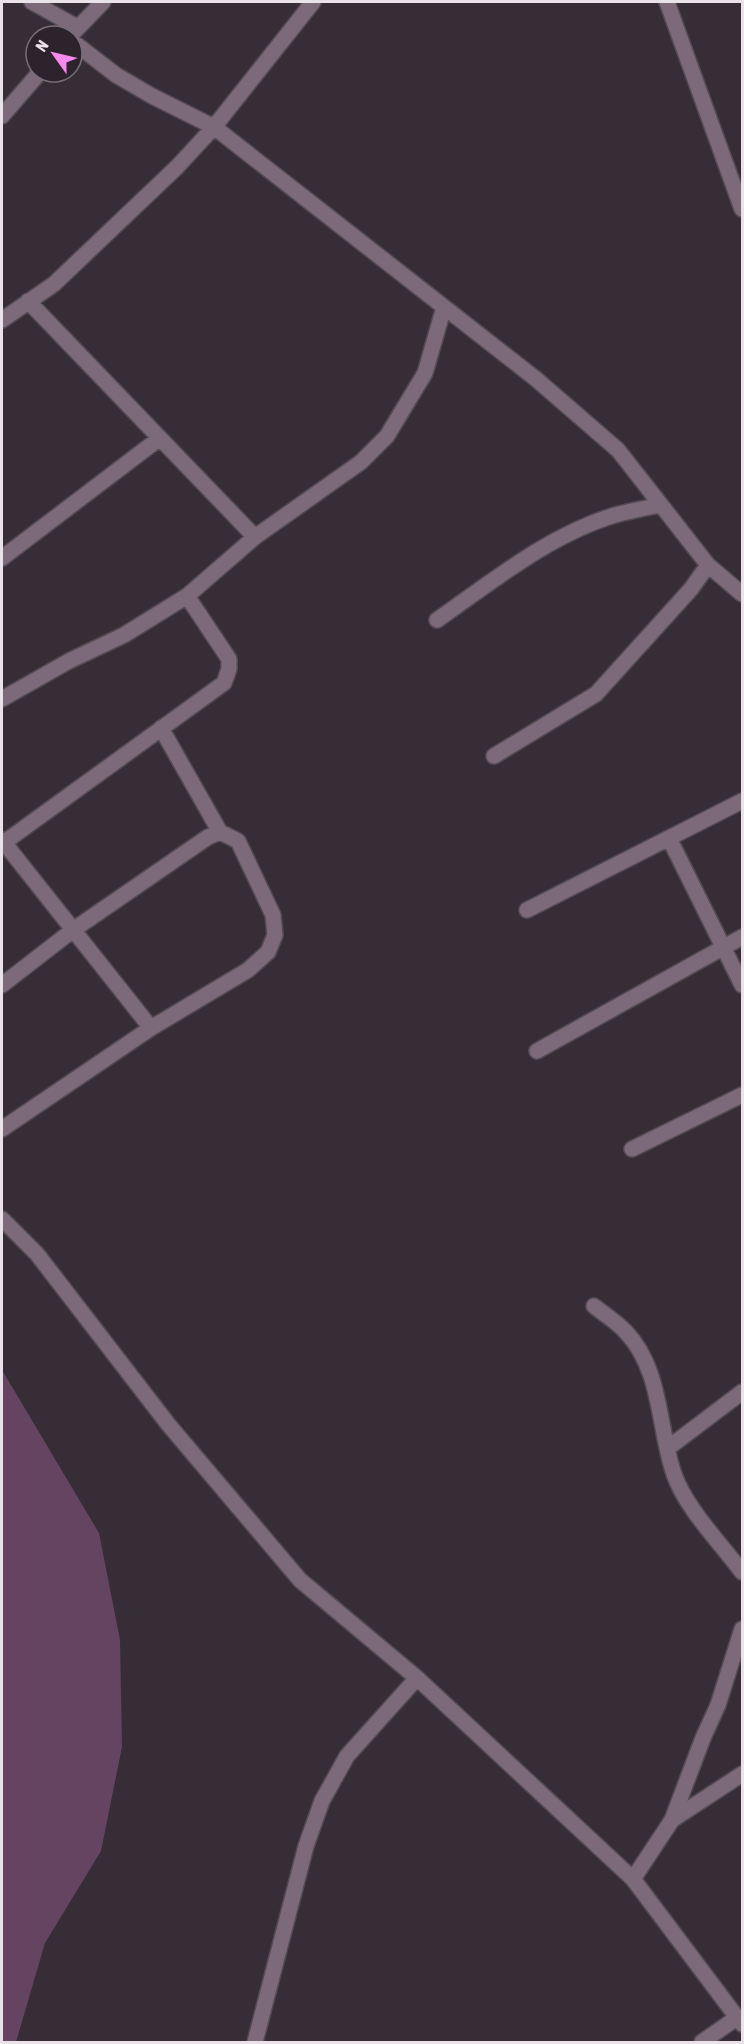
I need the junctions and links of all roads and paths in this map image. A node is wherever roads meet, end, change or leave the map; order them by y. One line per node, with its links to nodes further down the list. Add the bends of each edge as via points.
1 (32, 2): 5 (street)
2 (103, 2): 6 (street)
3 (313, 2): 10 (street)
4 (667, 2): 11 (street)
5 (60, 24)
6 (82, 24)
7 (84, 44): 10 (street, via 116,75)
8 (30, 84): 9 (street)
9 (2, 116)
10 (214, 127): 12 (street, via 54,284); 13 (street)
11 (742, 209)
12 (28, 301): 14 (street); 15 (street)
13 (444, 307): 16 (street, via 605,436); 17 (street, via 425,373 387,436 361,462)
14 (2, 320)
15 (160, 438): 17 (street); 18 (street)
16 (660, 505): 19 (street); 22 (street, via 614,516 570,534 528,557)
17 (255, 537): 21 (street)
18 (2, 558)
19 (708, 566): 20 (street); 25 (street, via 596,694)
20 (742, 594)
21 (187, 596): 23 (street, via 124,635); 24 (street, via 229,659 229,669 224,683)
22 (437, 620)
23 (2, 699)
24 (161, 728): 27 (street); 29 (street)
25 (494, 756)
26 (742, 801): 28 (street)
27 (220, 832): 31 (street); 36 (street, via 238,841 273,915 275,935 268,952 249,970)
28 (669, 838): 30 (street); 33 (street)
29 (2, 842): 31 (street)
30 (527, 910)
31 (73, 930): 34 (street); 36 (street)
32 (742, 937): 33 (street)
33 (722, 948): 35 (street); 37 (street)
34 (2, 985)
35 (742, 985)
36 (151, 1028): 39 (street)
37 (537, 1051)
38 (742, 1095): 40 (street)
39 (2, 1129)
40 (632, 1149)
41 (2, 1219): 48 (street, via 37,1254 168,1424 300,1580)
42 (594, 1306): 44 (street, via 626,1331 645,1356)
43 (742, 1392): 44 (street)
44 (668, 1448): 45 (street, via 674,1475 688,1500)
45 (742, 1572)
46 (742, 1629): 47 (street)
47 (737, 1665): 50 (street, via 703,1738)
48 (417, 1678): 51 (street); 53 (street, via 347,1756 322,1801 306,1846)
49 (742, 1774): 50 (street)
50 (672, 1820): 51 (street)
51 (633, 1879): 52 (street)
52 (740, 2021): 54 (street)
53 (255, 2043)
54 (702, 2043)

